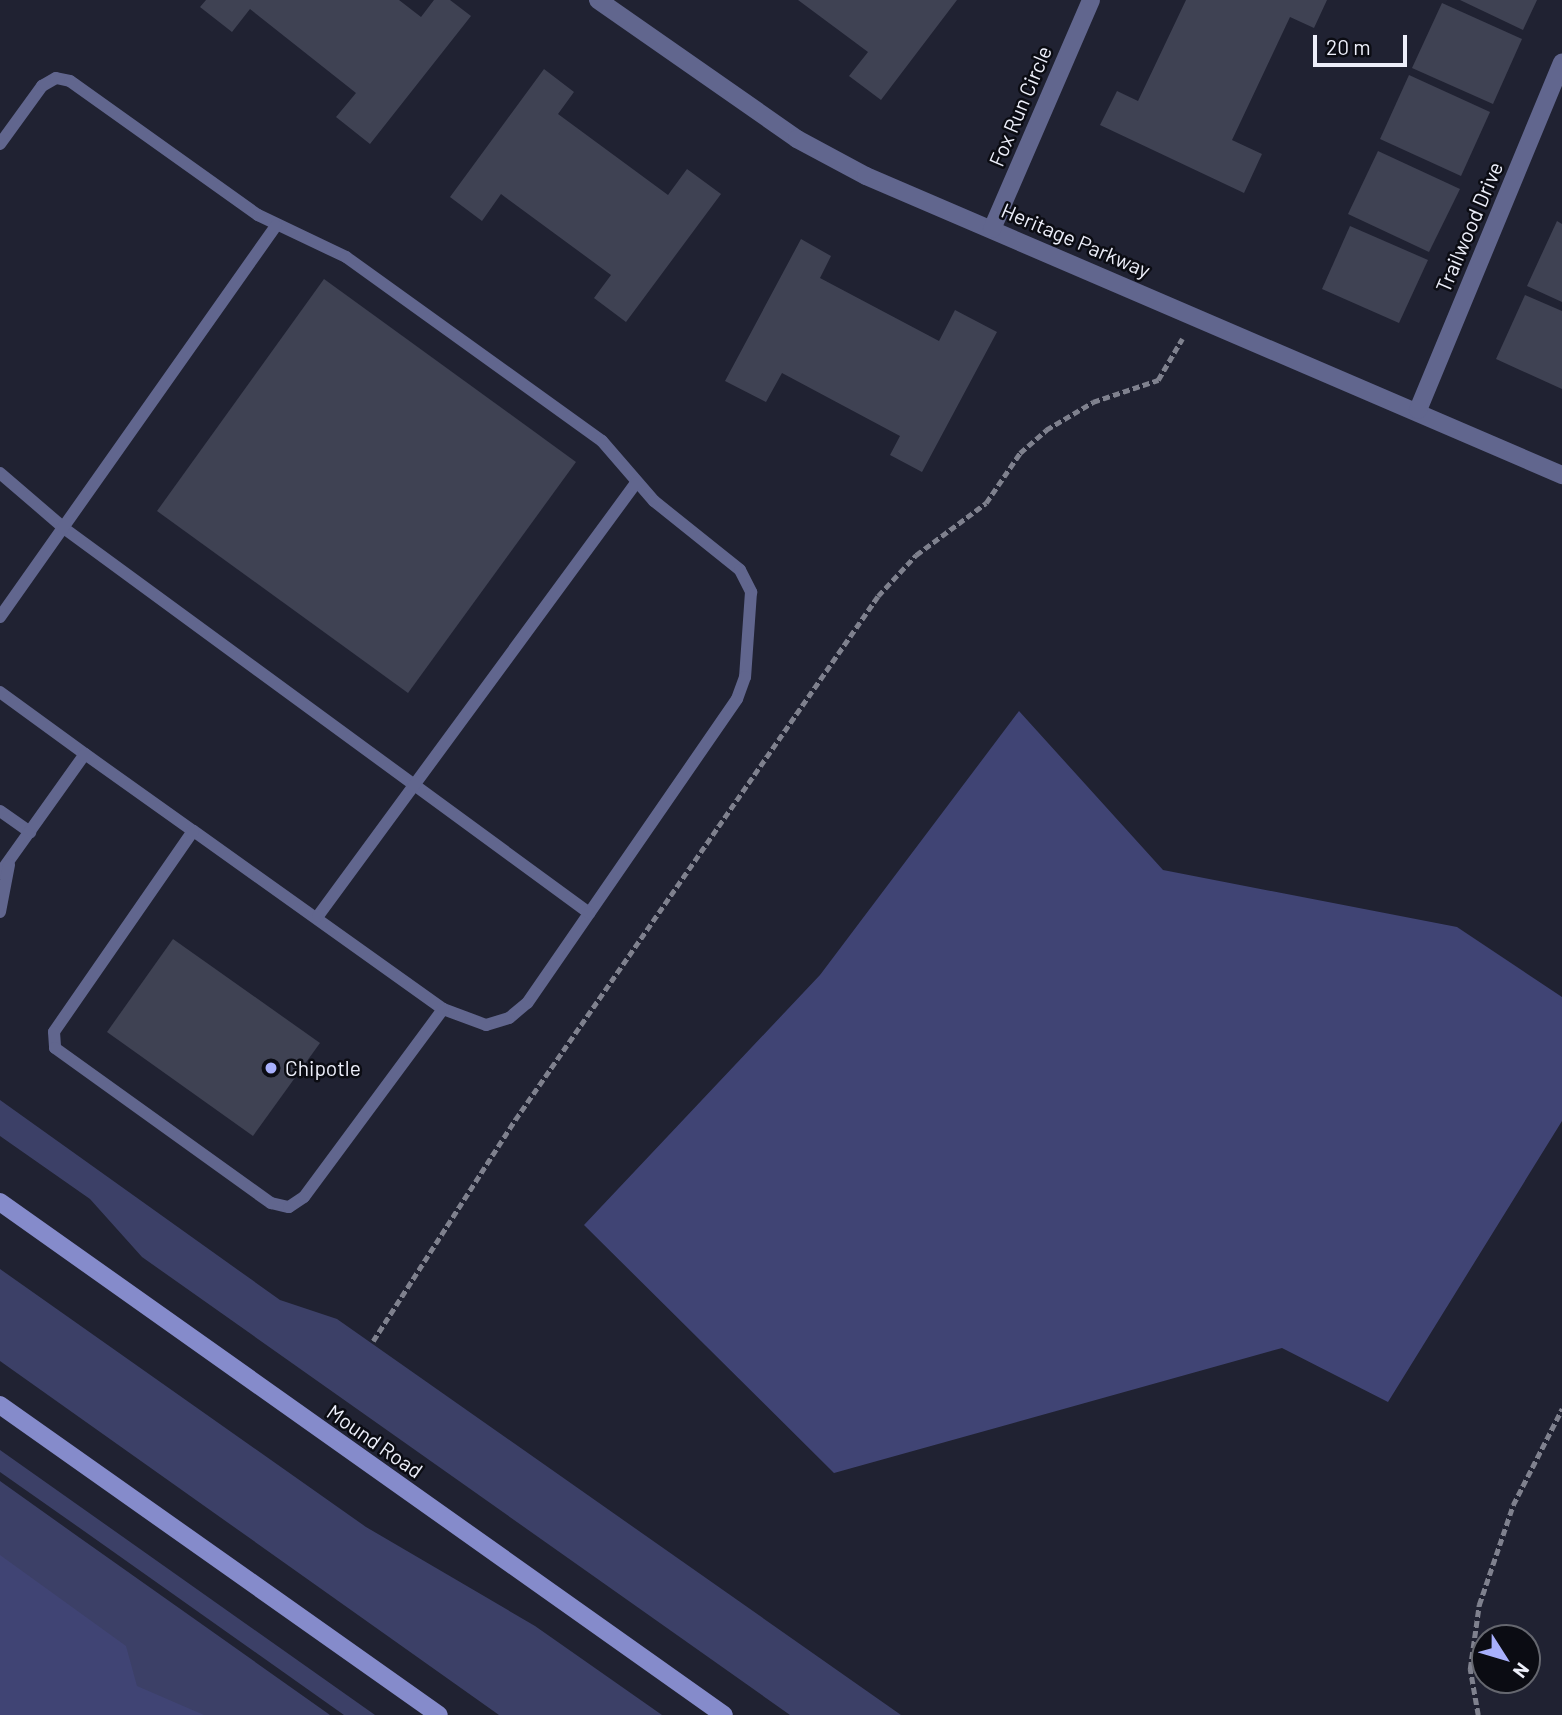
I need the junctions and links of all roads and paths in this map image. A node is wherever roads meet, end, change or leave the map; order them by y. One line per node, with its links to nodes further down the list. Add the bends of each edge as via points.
1 (598, 0): 6 (street, Heritage Parkway, via 797,139)
2 (1091, 0): 6 (street, Fox Run Circle)
3 (1562, 63): 8 (street, Trailwood Drive)
4 (0, 145): 5 (lane, via 42,86 56,78 70,81)
5 (276, 226): 11 (lane, via 346,257 603,441); 12 (lane)
6 (992, 229): 7 (street, Heritage Parkway)
7 (1193, 314): 8 (street, Heritage Parkway); 27 (path, via 1158,380 1093,402 1046,430 1020,453 986,503 915,555 878,596 515,1120)
8 (1418, 410): 10 (street, Heritage Parkway)
9 (0, 473): 12 (lane)
10 (1562, 475)
11 (636, 483): 16 (lane); 23 (lane, via 740,570 752,614 737,699)
12 (65, 529): 13 (lane); 16 (lane)
13 (0, 617)
14 (0, 692): 15 (lane)
15 (85, 754): 18 (lane); 19 (lane)
16 (412, 784): 23 (lane); 24 (lane)
17 (0, 811): 19 (lane)
18 (193, 831): 24 (lane); 25 (lane, via 54,1032 64,1060 271,1203 289,1207 304,1198)
19 (30, 832): 20 (lane)
20 (10, 862): 21 (lane); 22 (lane)
21 (0, 873)
22 (0, 912)
23 (589, 913): 25 (lane, via 527,1003 509,1018 486,1025)
24 (318, 916): 25 (lane)
25 (443, 1009)
26 (0, 1202): 31 (main road, Mound Road)
27 (373, 1341)
28 (0, 1405): 30 (main road)
29 (1562, 1409): 32 (path, via 1513,1505 1479,1605 1470,1670)
30 (439, 1715)
31 (724, 1715)
32 (1478, 1715)

